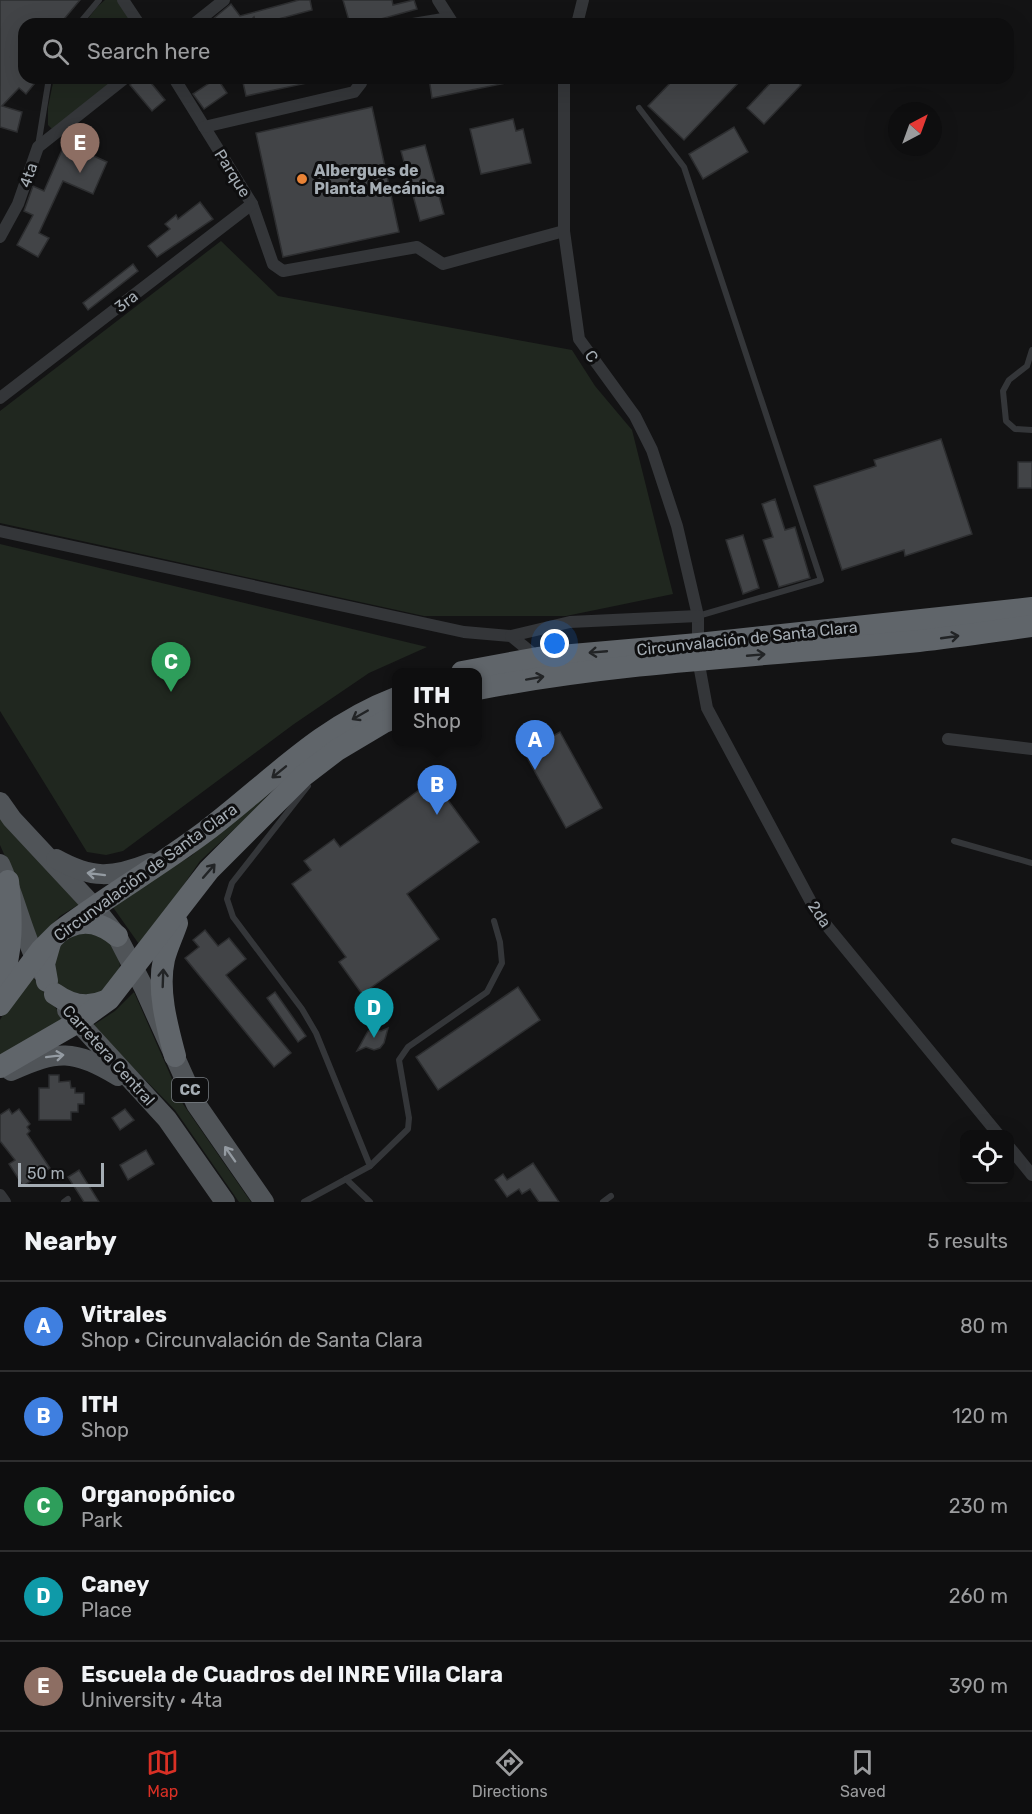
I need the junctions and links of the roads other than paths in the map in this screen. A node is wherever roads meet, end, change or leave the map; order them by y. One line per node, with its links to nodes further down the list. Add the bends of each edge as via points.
1 (99, 0): 6 (lane)
2 (123, 0): 7 (street)
3 (224, 0): 8 (street)
4 (438, 0): 9 (street)
5 (583, 0): 10 (street)
6 (84, 18)
7 (135, 18)
8 (202, 18)
9 (449, 18)
10 (578, 18)
11 (48, 84): 18 (lane)
12 (117, 84): 18 (street, 4ta)
13 (178, 84): 17 (street, Parque)
14 (360, 84): 17 (street, via 354,92)
15 (564, 84): 20 (street, C)
16 (639, 108): 27 (lane, via 684,167 821,580)
17 (204, 127): 19 (street, Parque)
18 (38, 147): 21 (street, 4ta, via 18,204)
19 (252, 204): 20 (street, Parque, via 273,264 283,271 417,247 443,264); 23 (street, 3ra)
20 (564, 231): 27 (street, C, via 579,339 635,416 652,450 677,526)
21 (0, 237)
22 (1032, 350): 24 (lane, via 1027,366 1009,380 1003,391 1006,421 1015,429)
23 (0, 398)
24 (1032, 430)
25 (0, 531): 29 (street, via 464,632)
26 (1032, 608): 30 (highway, Circunvalación de Santa Clara)
27 (698, 616): 29 (street, via 570,622); 30 (street, C)
28 (1032, 626): 30 (highway, Circunvalación de Santa Clara, one-way to 28, via 922,640)
29 (511, 636): 31 (street)
30 (698, 652): 31 (highway, Circunvalación de Santa Clara, one-way to 31); 33 (highway, Circunvalación de Santa Clara, one-way to 30); 61 (street, 2da, via 707,708 818,915)
31 (538, 658): 32 (highway, Circunvalación de Santa Clara)
32 (482, 668)
33 (482, 688)
34 (392, 699): 37 (highway, Circunvalación de Santa Clara, one-way to 37, via 374,706)
35 (392, 719): 37 (highway, Circunvalación de Santa Clara)
36 (948, 739): 38 (street)
37 (330, 742): 42 (highway, Circunvalación de Santa Clara, one-way to 42); 45 (highway, Circunvalación de Santa Clara, one-way to 37, via 209,870 303,776); 63 (lane, via 232,883 227,899 233,917 316,1033)
38 (1032, 749)
39 (0, 802): 40 (main road, CC)
40 (12, 819): 42 (main road, one-way to 40, via 125,873 92,874 56,860); 46 (main road, CC)
41 (954, 841): 43 (lane)
42 (172, 854): 46 (highway, Circunvalación de Santa Clara)
43 (1032, 863)
44 (4, 873): 50 (main road, Carretera Central / CC); 52 (highway, via 12,914 11,940)
45 (187, 899): 51 (highway, Circunvalación de Santa Clara); 57 (highway, one-way to 45, via 163,997 163,969)
46 (94, 907): 48 (highway, Circunvalación de Santa Clara); 49 (main road, CC)
47 (494, 921): 63 (lane, via 502,963 496,976 487,992 408,1047 399,1060 408,1129)
48 (61, 931): 49 (highway, via 81,922 91,923); 50 (highway, Circunvalación de Santa Clara); 53 (highway, via 52,939 45,955 44,973)
49 (119, 940): 51 (main road, CC); 54 (highway, via 125,969)
50 (35, 958): 53 (main road, Carretera Central / CC); 55 (highway, Circunvalación de Santa Clara)
51 (135, 968): 54 (highway, Circunvalación de Santa Clara); 57 (main road, CC)
52 (0, 987)
53 (51, 988): 54 (highway, via 81,1005 100,1003); 56 (main road, Carretera Central / CC)
54 (112, 996): 56 (highway, Circunvalación de Santa Clara)
55 (0, 1005)
56 (76, 1023): 58 (highway, Circunvalación de Santa Clara); 60 (main road, Carretera Central / CC)
57 (175, 1056): 70 (main road, CC, one-way to 57, via 196,1104)
58 (0, 1067)
59 (0, 1076): 60 (main road, one-way to 60, via 36,1059 68,1055 99,1064)
60 (138, 1088): 69 (main road, Carretera Central / CC, via 166,1119)
61 (995, 1130)
62 (1014, 1153): 64 (street)
63 (370, 1166): 65 (lane)
64 (1032, 1175)
65 (346, 1179): 71 (lane); 72 (lane)
66 (0, 1195): 68 (street)
67 (611, 1196): 73 (lane)
68 (5, 1202)
69 (225, 1202)
70 (264, 1202)
71 (304, 1202)
72 (370, 1202)
73 (603, 1202)

